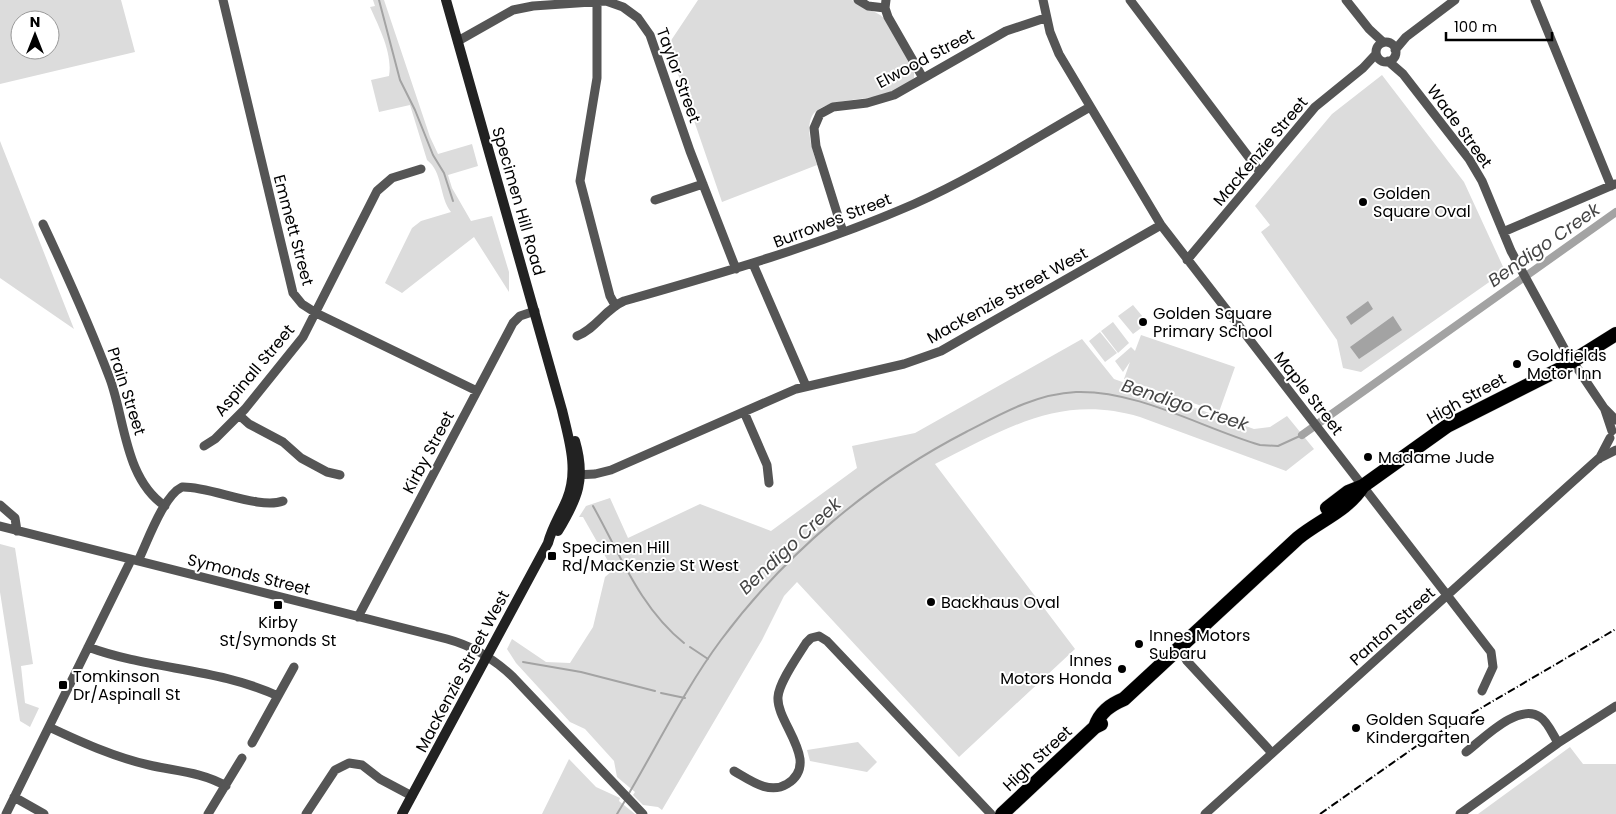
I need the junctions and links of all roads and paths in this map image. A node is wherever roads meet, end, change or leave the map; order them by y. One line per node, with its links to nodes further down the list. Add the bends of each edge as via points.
1 (223, 0): 30 (street, Emmett Street, via 290,287 302,304)
2 (446, 0): 12 (main road, Specimen Hill Road)
3 (858, 0): 10 (street, via 868,6)
4 (1043, 0): 11 (street, Maple Street)
5 (1130, 0): 17 (street)
6 (1346, 0): 13 (street, Wade Street)
7 (1455, 0): 13 (street, MacKenzie Street)
8 (1535, 0): 19 (street)
9 (597, 1): 12 (street, Taylor Street, via 521,8); 18 (street, Taylor Street, via 623,7 648,30); 28 (street, via 598,71 580,181)
10 (886, 4): 14 (street, via 888,17)
11 (1045, 18): 14 (street, Elwood Street, via 1006,30); 15 (street, Maple Street, via 1054,44)
12 (458, 41): 29 (main road, Specimen Hill Road)
13 (1386, 52): 17 (street, MacKenzie Street, via 1315,107); 24 (street, Wade Street, via 1476,170)
14 (924, 78): 23 (street, Elwood Street, via 881,99 826,110 816,120 816,146)
15 (1090, 107): 22 (street, Maple Street); 23 (street, Burrowes Street, via 951,186)
16 (421, 169): 30 (street, Aspinall Street, via 392,178 377,191)
17 (1260, 172): 25 (street, MacKenzie Street)
18 (703, 184): 20 (street); 27 (street, Taylor Street)
19 (1614, 185): 24 (street)
20 (654, 200)
21 (43, 224): 50 (street, Prain Street, via 110,381 136,466 151,495)
22 (1161, 225): 25 (street, Maple Street); 34 (street, MacKenzie Street West, via 941,351 904,364)
23 (842, 232): 26 (street, Burrowes Street)
24 (1503, 232): 33 (street, Wade Street)
25 (1187, 260): 47 (street, Maple Street)
26 (753, 264): 27 (street, Burrowes Street); 34 (street)
27 (736, 268): 28 (street, Burrowes Street)
28 (615, 305): 32 (street, Burrowes Street, via 594,326)
29 (534, 311): 35 (street, Kirby Street, via 516,318); 45 (main road, Specimen Hill Road)
30 (316, 313): 35 (street, Emmett Street); 38 (street, Aspinall Street, via 298,345)
31 (1616, 334): 33 (highway, High Street)
32 (577, 336)
33 (1572, 362): 36 (street, Wade Street); 47 (highway, High Street, via 1447,426)
34 (806, 386): 37 (street, MacKenzie Street West)
35 (477, 390): 55 (street, Kirby Street)
36 (1604, 408): 39 (street, Wade Street); 40 (street, Wade Street)
37 (744, 412): 45 (street, MacKenzie Street West, via 611,470); 46 (street, via 767,464)
38 (239, 415): 41 (street, Aspinall Street); 44 (street, via 283,442 296,455 327,472)
39 (1616, 420)
40 (1613, 432): 42 (street, Wade Street); 43 (street, Panton Street)
41 (204, 446)
42 (1616, 449): 43 (street, Panton Street)
43 (1598, 459): 54 (street, Panton Street)
44 (340, 475)
45 (577, 475): 58 (main road, MacKenzie Street West, via 548,542)
46 (769, 483)
47 (1363, 486): 54 (street, Maple Street); 57 (highway, High Street, via 1354,500 1315,525)
48 (282, 501): 50 (street, via 267,504 182,487)
49 (0, 505): 52 (street, via 16,518)
50 (165, 506): 53 (street)
51 (0, 526): 52 (street, Symonds Street)
52 (18, 531): 53 (street, Symonds Street)
53 (134, 561): 55 (street, Symonds Street); 56 (street)
54 (1448, 596): 60 (street, Maple Street, via 1493,657 1492,673); 66 (street, Panton Street)
55 (358, 617): 58 (street, Symonds Street, via 458,642)
56 (88, 647): 61 (street, via 128,660 237,680); 63 (street)
57 (1180, 648): 66 (street, via 1187,661); 80 (highway, High Street, via 1124,699 1111,705 1099,717 1095,727)
58 (488, 656): 71 (main road, MacKenzie Street West); 78 (street, Symonds Street, via 513,677)
59 (294, 667): 61 (street)
60 (1482, 691)
61 (278, 696): 64 (street)
62 (1616, 706): 65 (street)
63 (49, 727): 70 (street, via 106,752 209,777); 72 (street)
64 (252, 743)
65 (1558, 743): 67 (street, via 1543,719 1529,714 1497,725); 82 (street)
66 (1272, 752): 81 (street, Panton Street)
67 (1466, 752)
68 (242, 758): 70 (street)
69 (734, 771): 79 (street, via 768,788 781,786 794,776 799,766 799,754 779,707 778,693 806,643 819,636)
70 (226, 786): 75 (street)
71 (412, 796): 76 (street, via 362,765 349,763 335,770); 77 (main road, MacKenzie Street West)
72 (14, 797): 73 (street); 74 (street)
73 (6, 814)
74 (44, 814)
75 (208, 814)
76 (306, 814)
77 (402, 814)
78 (643, 814)
79 (991, 814)
80 (1002, 814)
81 (1205, 814)
82 (1460, 814)

